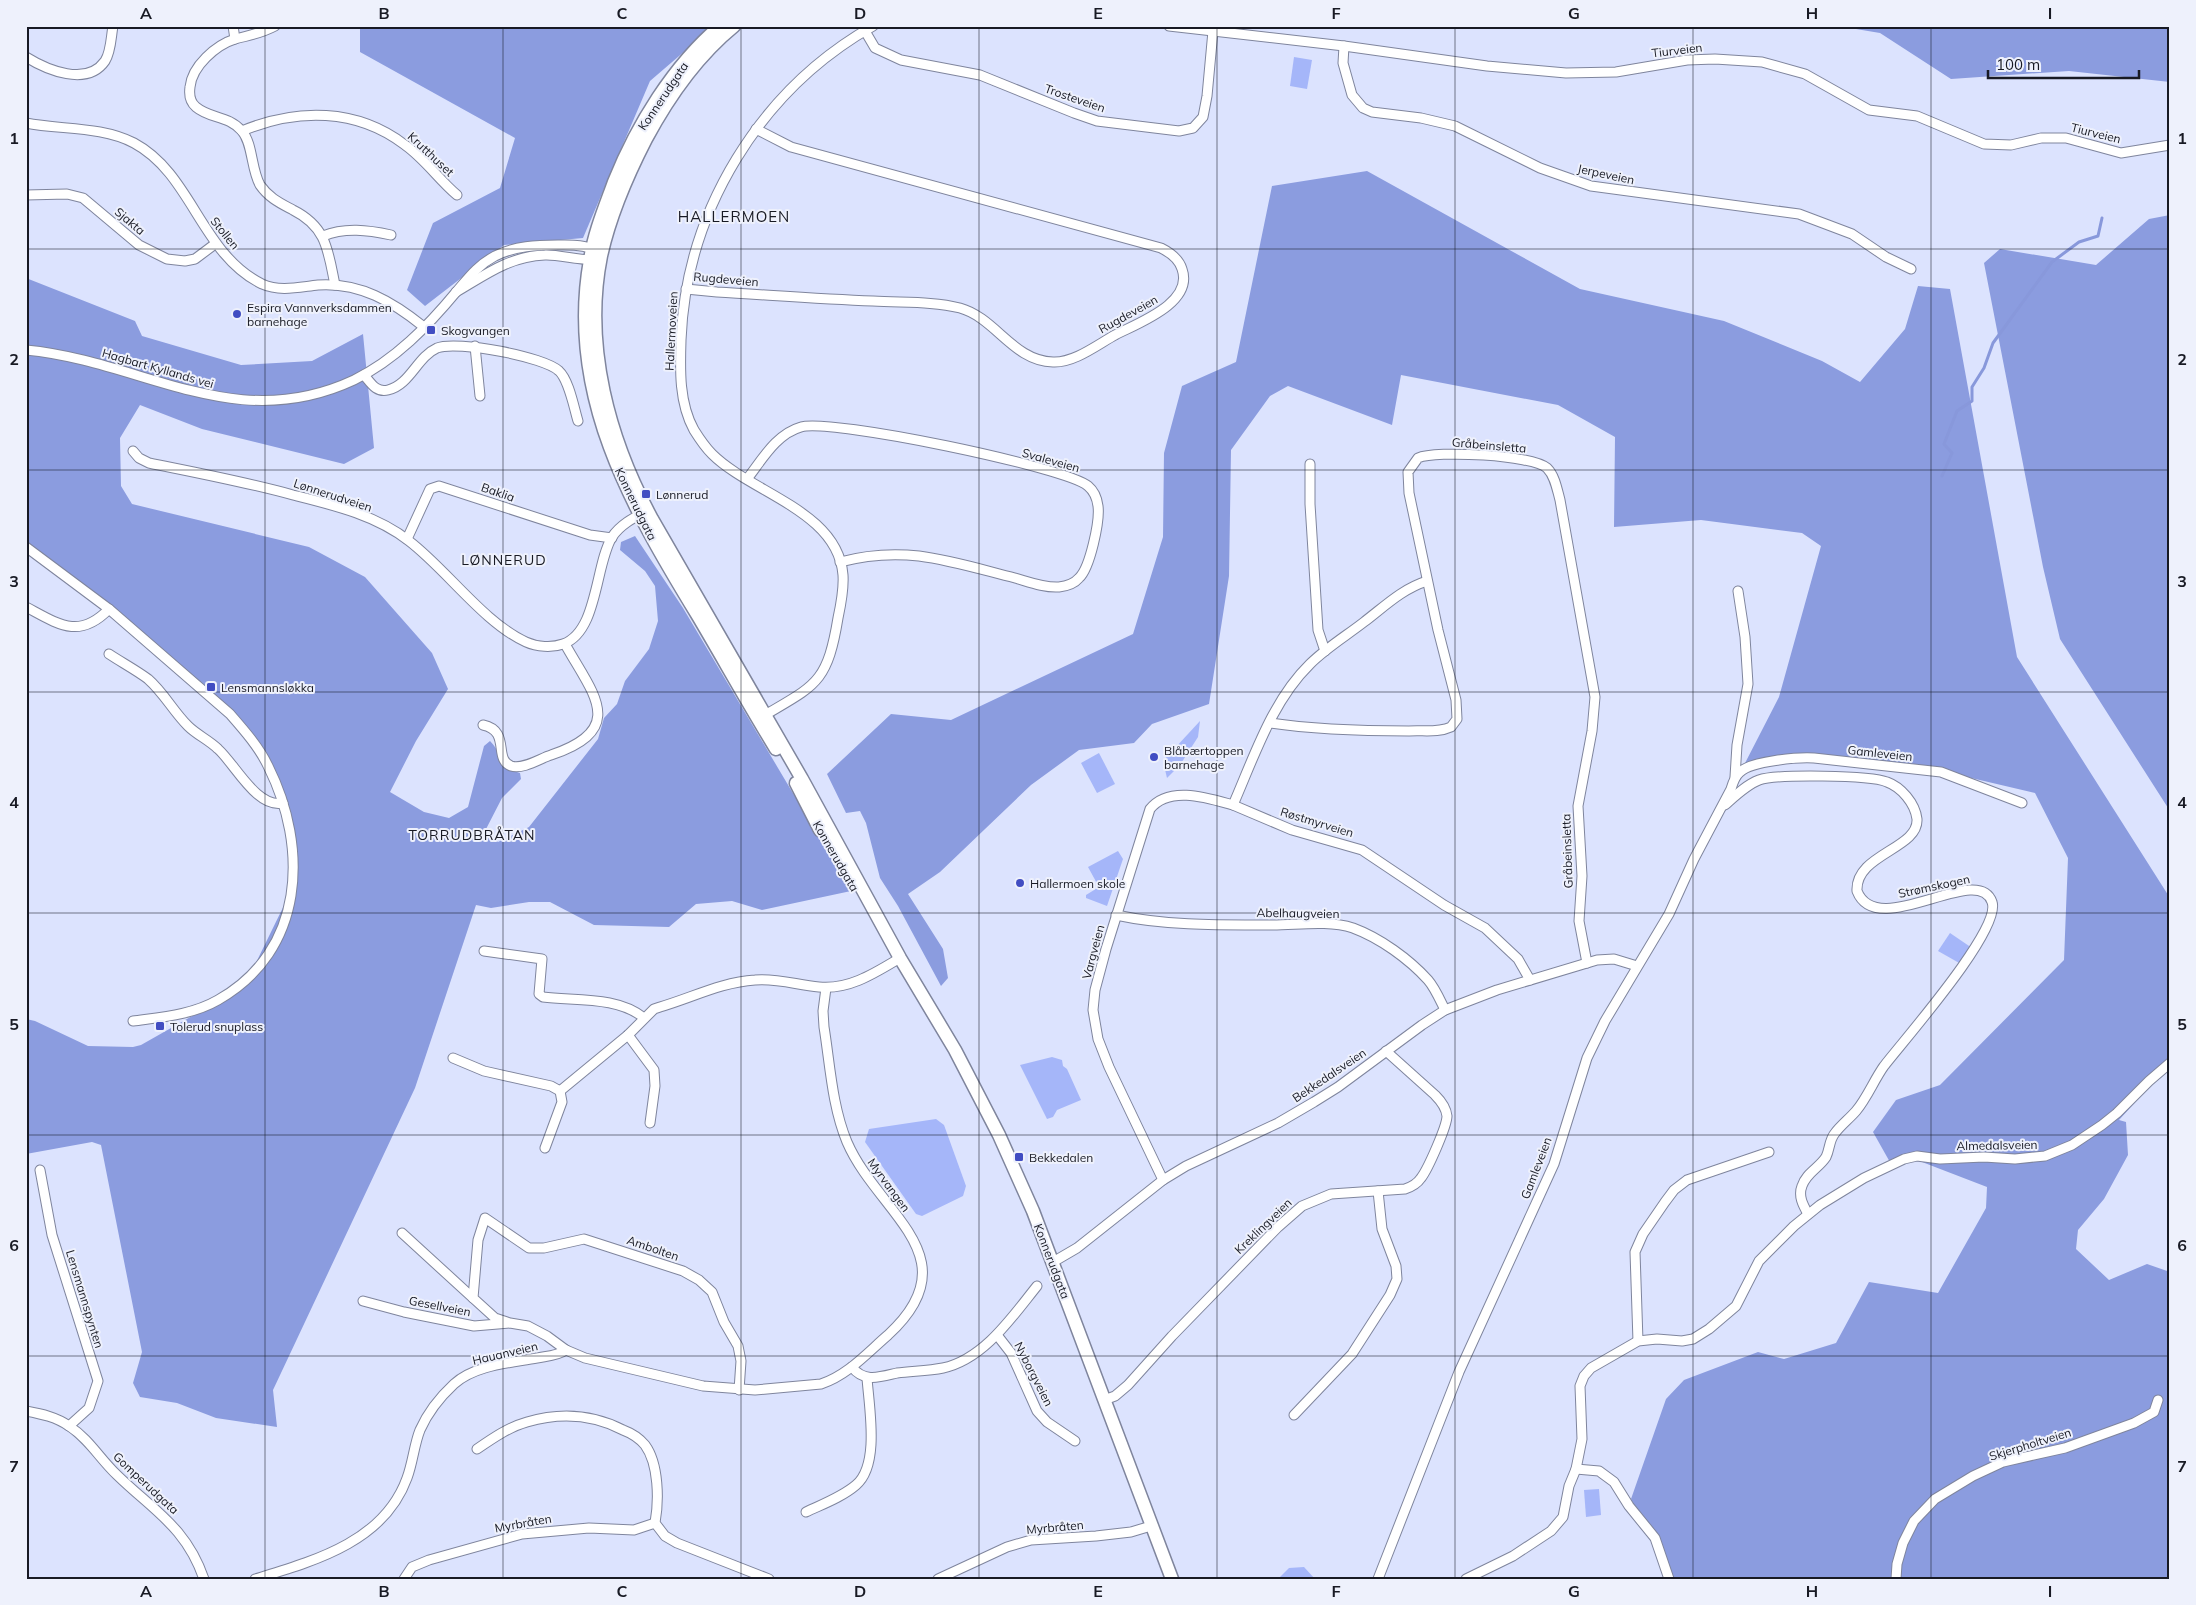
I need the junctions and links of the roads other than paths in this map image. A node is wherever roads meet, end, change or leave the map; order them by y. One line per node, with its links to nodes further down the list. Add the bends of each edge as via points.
1 (113, 26): 11 (street, via 106,59 89,72 56,73)
2 (233, 26): 9 (street)
3 (274, 26): 9 (street, via 258,35)
4 (720, 26): 21 (main road, Konnerudgata, via 672,78 640,129 620,168)
5 (734, 26): 21 (main road, Konnerudgata, via 691,68 652,129)
6 (1169, 26): 8 (street, Tiurveien)
7 (869, 28): 8 (street, Trosteveien, via 875,48 901,60 980,75 1097,121 1179,131 1193,128 1202,117); 13 (street, Hallermoveien, via 830,54 796,83)
8 (1213, 31): 10 (street, Tiurveien)
9 (235, 39): 14 (street, via 217,49 198,68 189,93 196,107 230,121)
10 (1344, 46): 15 (street, Tiurveien, via 1487,66 1566,73 1609,72 1687,60 1762,62 1805,74 1869,110 1917,116 1984,144 2011,145 2041,138 2066,138 2121,153); 22 (street, Jerpeveien, via 1343,63 1352,95 1372,112 1455,126 1540,168 1591,186 1806,216 1852,234)
11 (26, 57)
12 (26, 123): 20 (street, Stollen, via 110,134 144,150 166,170)
13 (756, 130): 24 (street, Hallermoveien, via 732,165 701,229); 24 (street, Rugdeveien, via 791,147 1161,248 1180,263 1184,276 1180,291 1176,299 1157,312 1080,355 1053,362 1025,354 977,315 957,308)
14 (242, 131): 17 (street, Krutthuset, via 305,116 339,116 370,123 406,145); 19 (street, via 255,175 265,192 306,217)
15 (2170, 145)
16 (26, 195): 20 (street, Sjakta, via 67,194 83,198 139,245 168,259 195,259)
17 (458, 195)
18 (391, 234): 19 (street, via 351,230)
19 (323, 236): 23 (street)
20 (215, 244): 23 (street, Stollen, via 243,272 264,285 282,289)
21 (594, 255): 25 (street, Hagbart Kyllands vei, via 545,245 510,250 483,263 467,277); 34 (main road, Konnerudgata, via 585,315 590,374 604,433 625,487)
22 (1910, 269)
23 (335, 285): 25 (street, Stollen, via 374,294 397,306)
24 (686, 288): 33 (street, Hallermoveien, via 681,375 688,417 713,455)
25 (424, 327): 28 (street, Hagbart Kyllands vei)
26 (475, 346): 28 (street, via 439,347 389,390 374,387); 29 (street); 30 (street, via 541,362 558,370 564,376)
27 (26, 350): 28 (street, Hagbart Kyllands vei, via 75,358 201,394 251,402 288,400 316,394)
28 (364, 375)
29 (480, 396)
30 (578, 421)
31 (133, 451): 36 (street, Lønnerudveien, via 149,463 243,482 340,508 383,525)
32 (1310, 464): 44 (street, via 1318,630)
33 (747, 479): 38 (street, Hallermoveien, via 820,528 831,541); 38 (street, Svaleveien, via 770,449 792,431 811,425 939,444 1063,475 1087,485 1096,496 1096,529 1086,569 1079,579 1066,586 1042,585 917,556 868,556)
34 (643, 513): 35 (street, via 625,524); 46 (main road, Konnerudgata)
35 (612, 538): 36 (street, Baklia, via 590,535 439,486 430,489); 43 (street, via 582,628)
36 (406, 539): 43 (street, Lønnerudveien, via 515,635 536,645)
37 (26, 547): 42 (street)
38 (840, 562): 46 (street, Hallermoveien, via 843,575 841,604 828,664 809,688)
39 (1427, 581): 44 (street, via 1404,591); 47 (street, Gråbeinsletta, via 1456,700 1456,719 1451,727 1372,731); 57 (street, Gråbeinsletta, via 1407,481 1408,472 1418,458 1434,454 1524,459 1547,468 1555,481 1560,500 1595,697 1578,806 1582,876 1579,921)
40 (1738, 591): 49 (street, Gamleveien, via 1748,684 1736,745)
41 (26, 607): 42 (street, via 68,628 85,626)
42 (109, 609): 50 (street, via 244,729 268,764)
43 (565, 644): 48 (street, via 598,703 598,720 591,732 572,747 528,764 511,766 505,760 497,731)
44 (1325, 651): 47 (street, via 1297,678)
45 (109, 654): 50 (street, via 158,689 187,725 218,748 248,785 274,805)
46 (762, 717): 56 (main road, Konnerudgata)
47 (1270, 723): 52 (street)
48 (483, 725)
49 (1735, 777): 51 (street, Gamleveien, via 1753,765 1814,758 1941,772); 53 (street, Gamleveien)
50 (283, 803): 63 (street, via 292,846 294,879 290,909 272,951 246,979 219,1000 181,1014)
51 (2022, 803)
52 (1233, 804): 54 (street, Vargveien, via 1191,796 1168,797 1154,804); 59 (street, Røstmyrveien, via 1292,830 1362,850 1444,905 1485,928 1518,959)
53 (1723, 806): 58 (street, Gamleveien, via 1669,914); 75 (street, Strømskogen, via 1751,784 1775,777 1886,782 1905,794 1916,813 1916,824 1905,840 1861,873 1857,886 1863,900 1873,906 1888,908 1971,889 1984,891 1992,901 1992,917 1977,946 1869,1089 1857,1110 1833,1135 1824,1159 1802,1183 1800,1194)
54 (1116, 915): 61 (street, Abelhaugveien, via 1155,922 1352,928 1388,947 1416,969 1429,981); 73 (street, Vargveien, via 1095,990 1094,1022 1109,1067)
55 (484, 951): 62 (street, via 542,959 539,994 543,997 607,1004 636,1011)
56 (900, 958): 60 (street, via 856,982); 77 (main road, Konnerudgata, via 955,1050 999,1135 1034,1211)
57 (1587, 963): 58 (street, Bekkedalsveien, via 1614,959); 59 (street, Bekkedalsveien)
58 (1637, 966): 105 (street, Gamleveien, via 1587,1058 1554,1164 1459,1372)
59 (1530, 980): 61 (street, Bekkedalsveien)
60 (826, 988): 62 (street, via 771,980 742,981 660,1007); 85 (street, Myrvangen, via 824,1026 842,1128 862,1172 909,1233 924,1267 916,1303 891,1332)
61 (1445, 1010): 65 (street, Bekkedalsveien)
62 (644, 1018): 64 (street)
63 (133, 1021)
64 (628, 1034): 68 (street); 69 (street, via 654,1070)
65 (1386, 1051): 73 (street, Bekkedalsveien, via 1338,1087 1278,1123); 74 (street, Kreklingveien, via 1442,1102 1447,1116 1421,1179 1405,1189)
66 (453, 1058): 68 (street)
67 (2170, 1064): 75 (street, Almedalsveien, via 2118,1114 2057,1151 2030,1159 1911,1157 1864,1178)
68 (560, 1091): 70 (street, via 562,1102)
69 (650, 1123)
70 (546, 1148)
71 (1769, 1152): 83 (street, via 1687,1180 1664,1202 1635,1252)
72 (40, 1170): 92 (street, Lensmannspynten, via 52,1235 98,1380 89,1408)
73 (1163, 1180): 77 (street, Bekkedalsveien, via 1077,1248)
74 (1378, 1191): 88 (street, Kreklingveien, via 1331,1194 1298,1209 1122,1391); 91 (street, via 1382,1229 1396,1266 1397,1279 1352,1354)
75 (1808, 1214): 83 (street, Almedalsveien, via 1759,1261 1740,1302 1709,1329 1693,1339 1682,1341)
76 (402, 1233): 79 (street)
77 (1052, 1262): 88 (main road, Konnerudgata)
78 (1037, 1286): 82 (street)
79 (473, 1298): 81 (street, via 495,1318); 87 (street, Ambolten, via 478,1240 485,1218 529,1248 584,1239 683,1271 712,1292 738,1346 741,1361)
80 (363, 1301): 81 (street, Gesellveien, via 474,1326)
81 (510, 1323): 84 (street, Gesellveien, via 528,1326)
82 (996, 1335): 86 (street, via 982,1348 952,1366); 93 (street, Nyborgveien, via 1011,1353 1037,1411)
83 (1638, 1341): 95 (street, Almedalsveien, via 1590,1368 1584,1376 1579,1394 1582,1439)
84 (566, 1350): 87 (street, via 631,1371); 100 (street, Hauanveien, via 491,1367 462,1378 434,1406 420,1430 402,1491 370,1530 332,1552)
85 (852, 1367): 86 (street); 87 (street, via 821,1384)
86 (867, 1378): 96 (street, via 871,1441 868,1468 858,1484)
87 (739, 1390)
88 (1104, 1400): 98 (main road, Konnerudgata)
89 (2158, 1400): 108 (street, Skjerpholtveien, via 2154,1412 2146,1418 2064,1448 2003,1462 1934,1499 1910,1528 1900,1550)
90 (26, 1411): 92 (street, Gomperudgata, via 58,1419)
91 (1294, 1414)
92 (69, 1426): 99 (street, Gomperudgata, via 88,1442 116,1475 179,1532 196,1556)
93 (1075, 1441)
94 (477, 1449): 97 (street, via 513,1427 554,1416 578,1415 605,1421 638,1439 649,1453 658,1493)
95 (1576, 1469): 106 (street, Almedalsveien, via 1559,1524 1513,1556); 107 (street, via 1600,1471 1610,1478 1655,1538)
96 (806, 1512)
97 (655, 1523): 101 (street, Myrbråten, via 634,1530 589,1528 522,1534 429,1560 412,1567); 102 (street, via 664,1536 677,1543)
98 (1151, 1526): 103 (street, Myrbråten, via 1123,1533 1016,1543); 104 (main road, Konnerudgata)
99 (204, 1579)
100 (255, 1579)
101 (404, 1579)
102 (769, 1579)
103 (938, 1579)
104 (1172, 1579)
105 (1378, 1579)
106 (1466, 1579)
107 (1669, 1579)
108 (1896, 1579)

